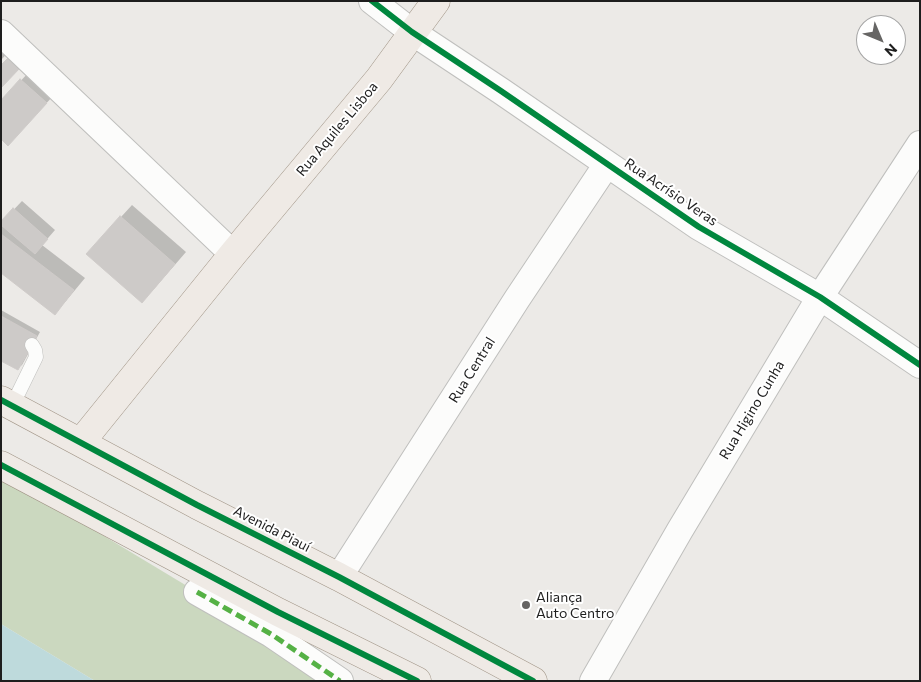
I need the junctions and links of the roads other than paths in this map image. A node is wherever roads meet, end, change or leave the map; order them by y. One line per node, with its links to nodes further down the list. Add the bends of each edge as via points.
1 (372, 1): 3 (street, Rua Acrísio Veras)
2 (436, 1): 3 (main road, Rua Aquiles Lisboa)
3 (412, 32): 6 (street, Rua Acrísio Veras); 7 (main road, Rua Aquiles Lisboa, via 379,80)
4 (1, 33): 7 (street)
5 (920, 144): 8 (street, Rua Higino Cunha)
6 (607, 164): 8 (street, Rua Acrísio Veras, via 699,227); 14 (street, Rua Central)
7 (233, 254): 12 (main road, Rua Aquiles Lisboa)
8 (820, 297): 10 (street, Rua Acrísio Veras); 21 (street, Rua Higino Cunha)
9 (32, 346): 11 (lane, via 36,357)
10 (920, 365)
11 (7, 403): 12 (main road, Avenida Piauí)
12 (81, 442): 14 (main road, Avenida Piauí)
13 (1, 465): 16 (main road)
14 (339, 577): 20 (main road, Avenida Piauí)
15 (197, 592): 17 (street, via 271,634)
16 (278, 612): 18 (main road); 19 (main road)
17 (340, 681)
18 (372, 681)
19 (417, 681)
20 (533, 681)
21 (593, 681)

